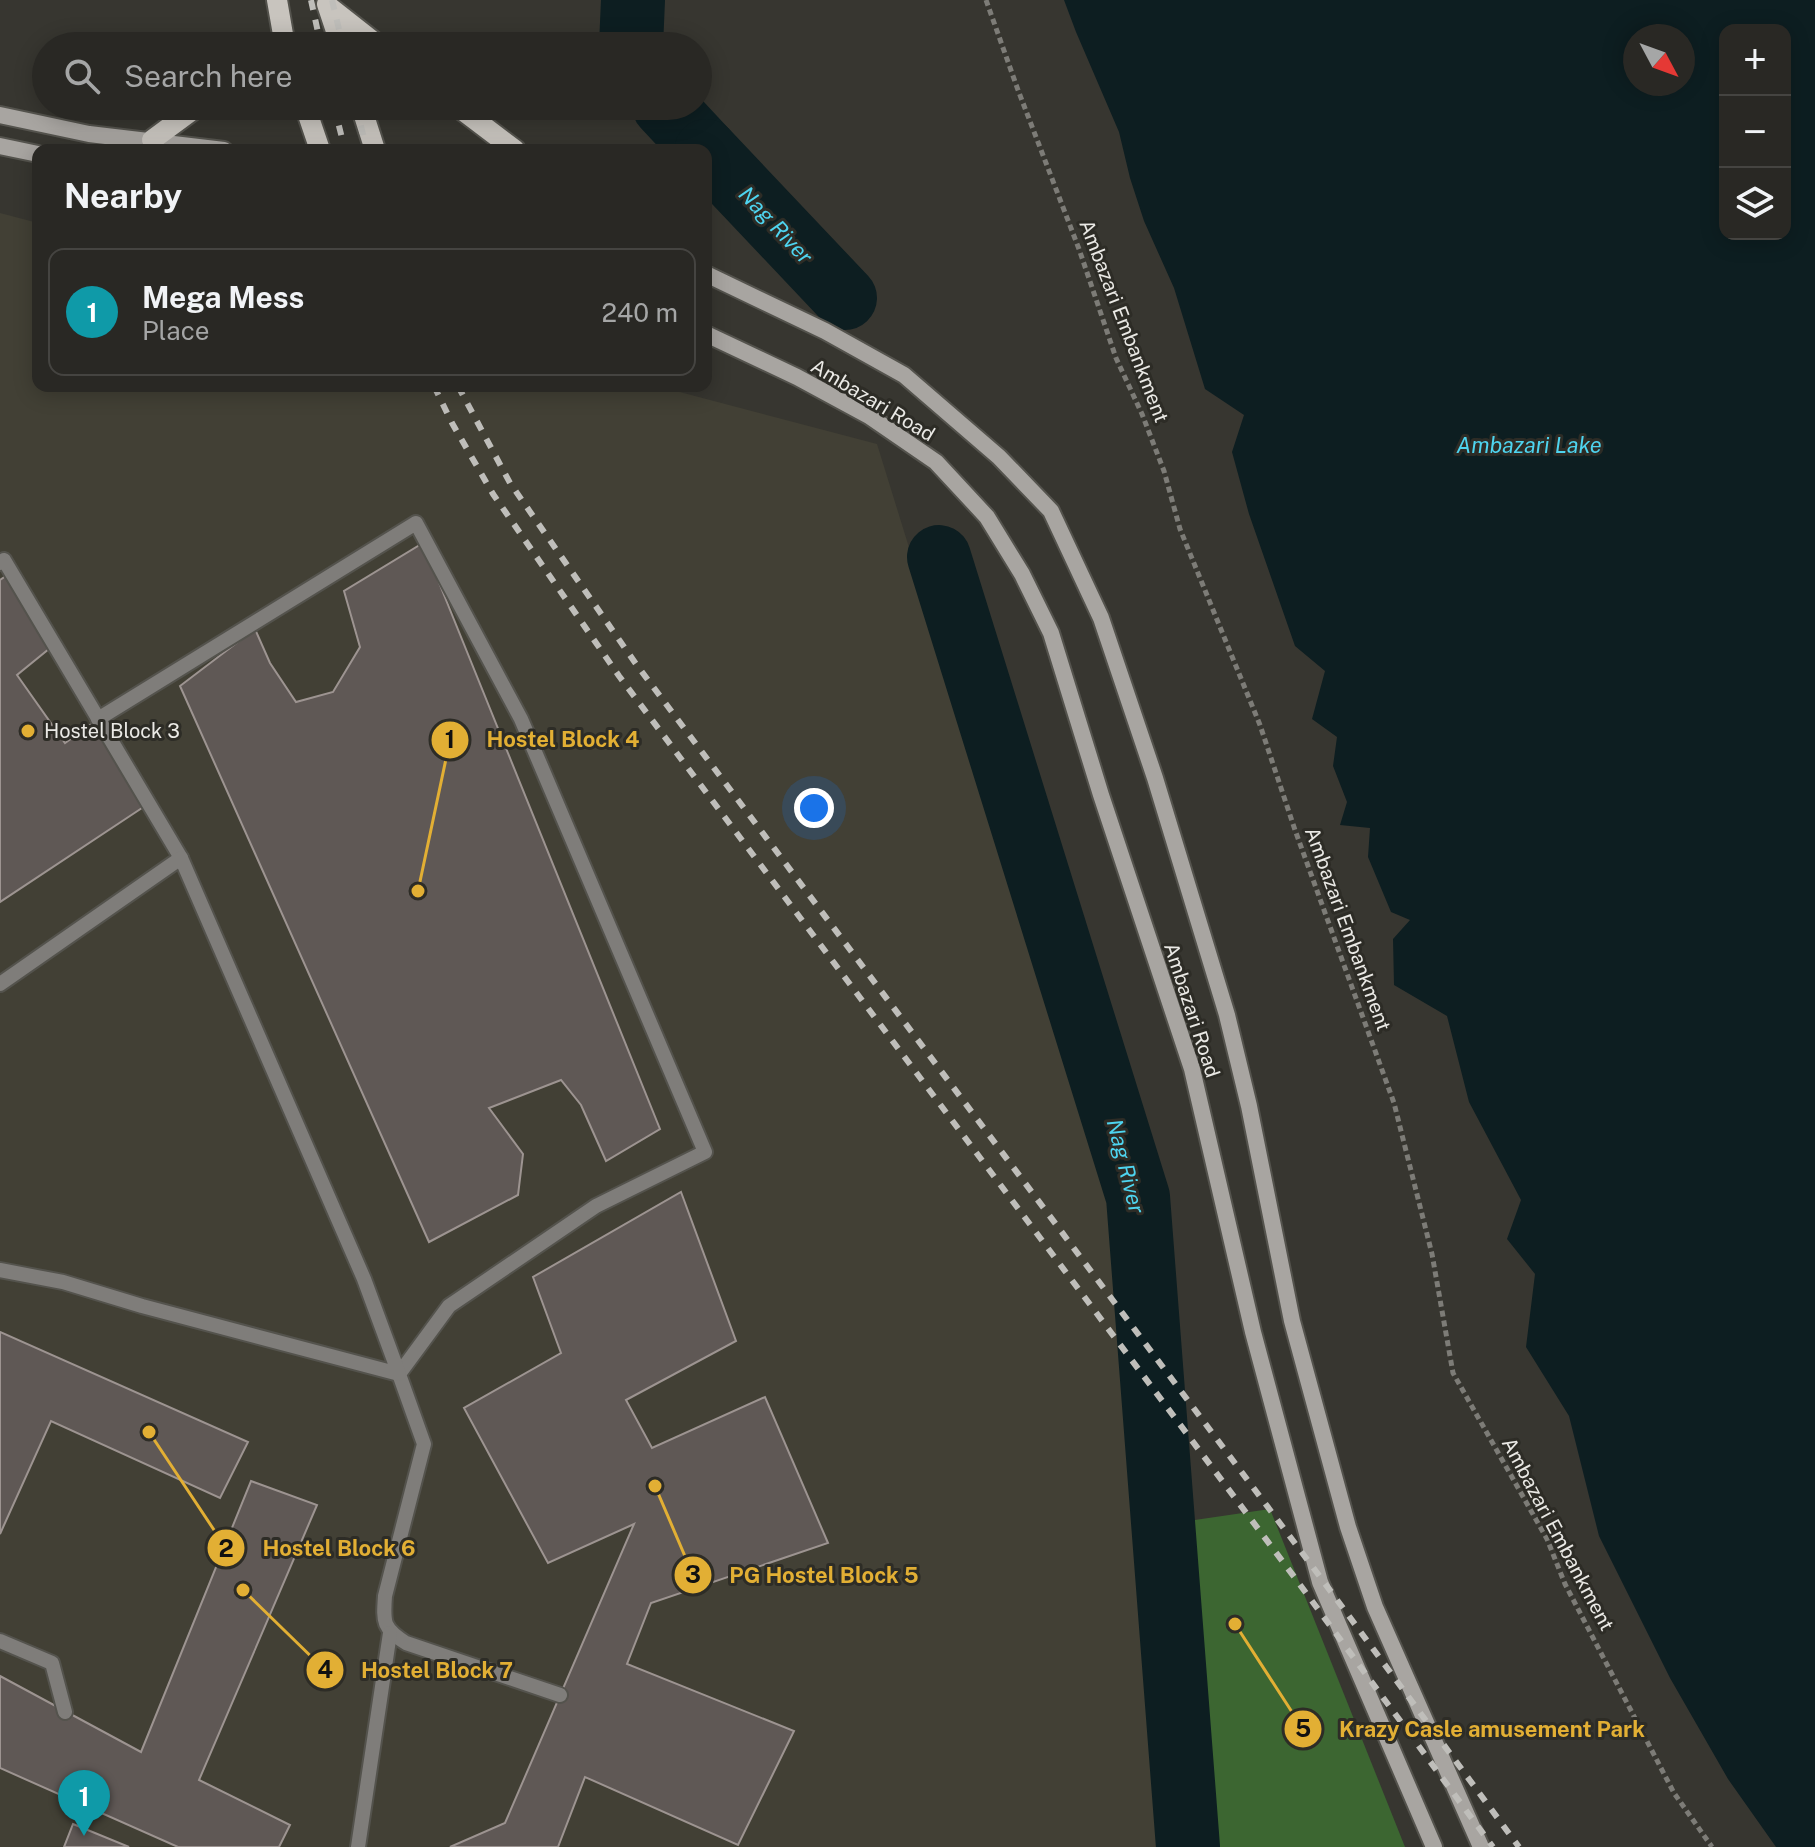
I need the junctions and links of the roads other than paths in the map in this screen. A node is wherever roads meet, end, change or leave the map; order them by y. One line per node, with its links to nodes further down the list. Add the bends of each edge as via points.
1 (277, 0): 3 (main road)
2 (327, 3): 4 (main road); 5 (main road)
3 (281, 32)
4 (336, 32)
5 (362, 32)
6 (0, 115): 11 (main road, via 89,134)
7 (179, 120): 11 (main road)
8 (310, 120): 13 (main road)
9 (365, 120): 14 (main road)
10 (475, 120): 15 (main road)
11 (152, 140): 12 (main road)
12 (181, 144)
13 (318, 144)
14 (373, 144)
15 (507, 144)
16 (0, 146): 17 (main road)
17 (32, 153)
18 (712, 277): 32 (main road, Ambazari Road, via 904,375 999,457 1051,511 1101,618 1227,1015 1292,1321 1348,1527 1375,1607)
19 (712, 337): 31 (main road, Ambazari Road, via 869,416 936,462 987,517 1051,633 1192,1069 1253,1332 1320,1582)
20 (0, 563): 21 (lane, via 4,560)
21 (98, 719): 22 (lane); 25 (lane, via 416,523 521,719 705,1152 596,1206 449,1306)
22 (181, 858): 23 (lane); 25 (lane, via 364,1279)
23 (0, 984)
24 (0, 1270): 25 (lane, via 63,1282)
25 (399, 1374): 26 (lane, via 424,1444 385,1596 383,1621)
26 (390, 1633): 28 (lane); 30 (lane)
27 (0, 1641): 29 (lane, via 52,1663)
28 (560, 1695)
29 (65, 1712)
30 (358, 1847)
31 (1434, 1847)
32 (1481, 1847)

